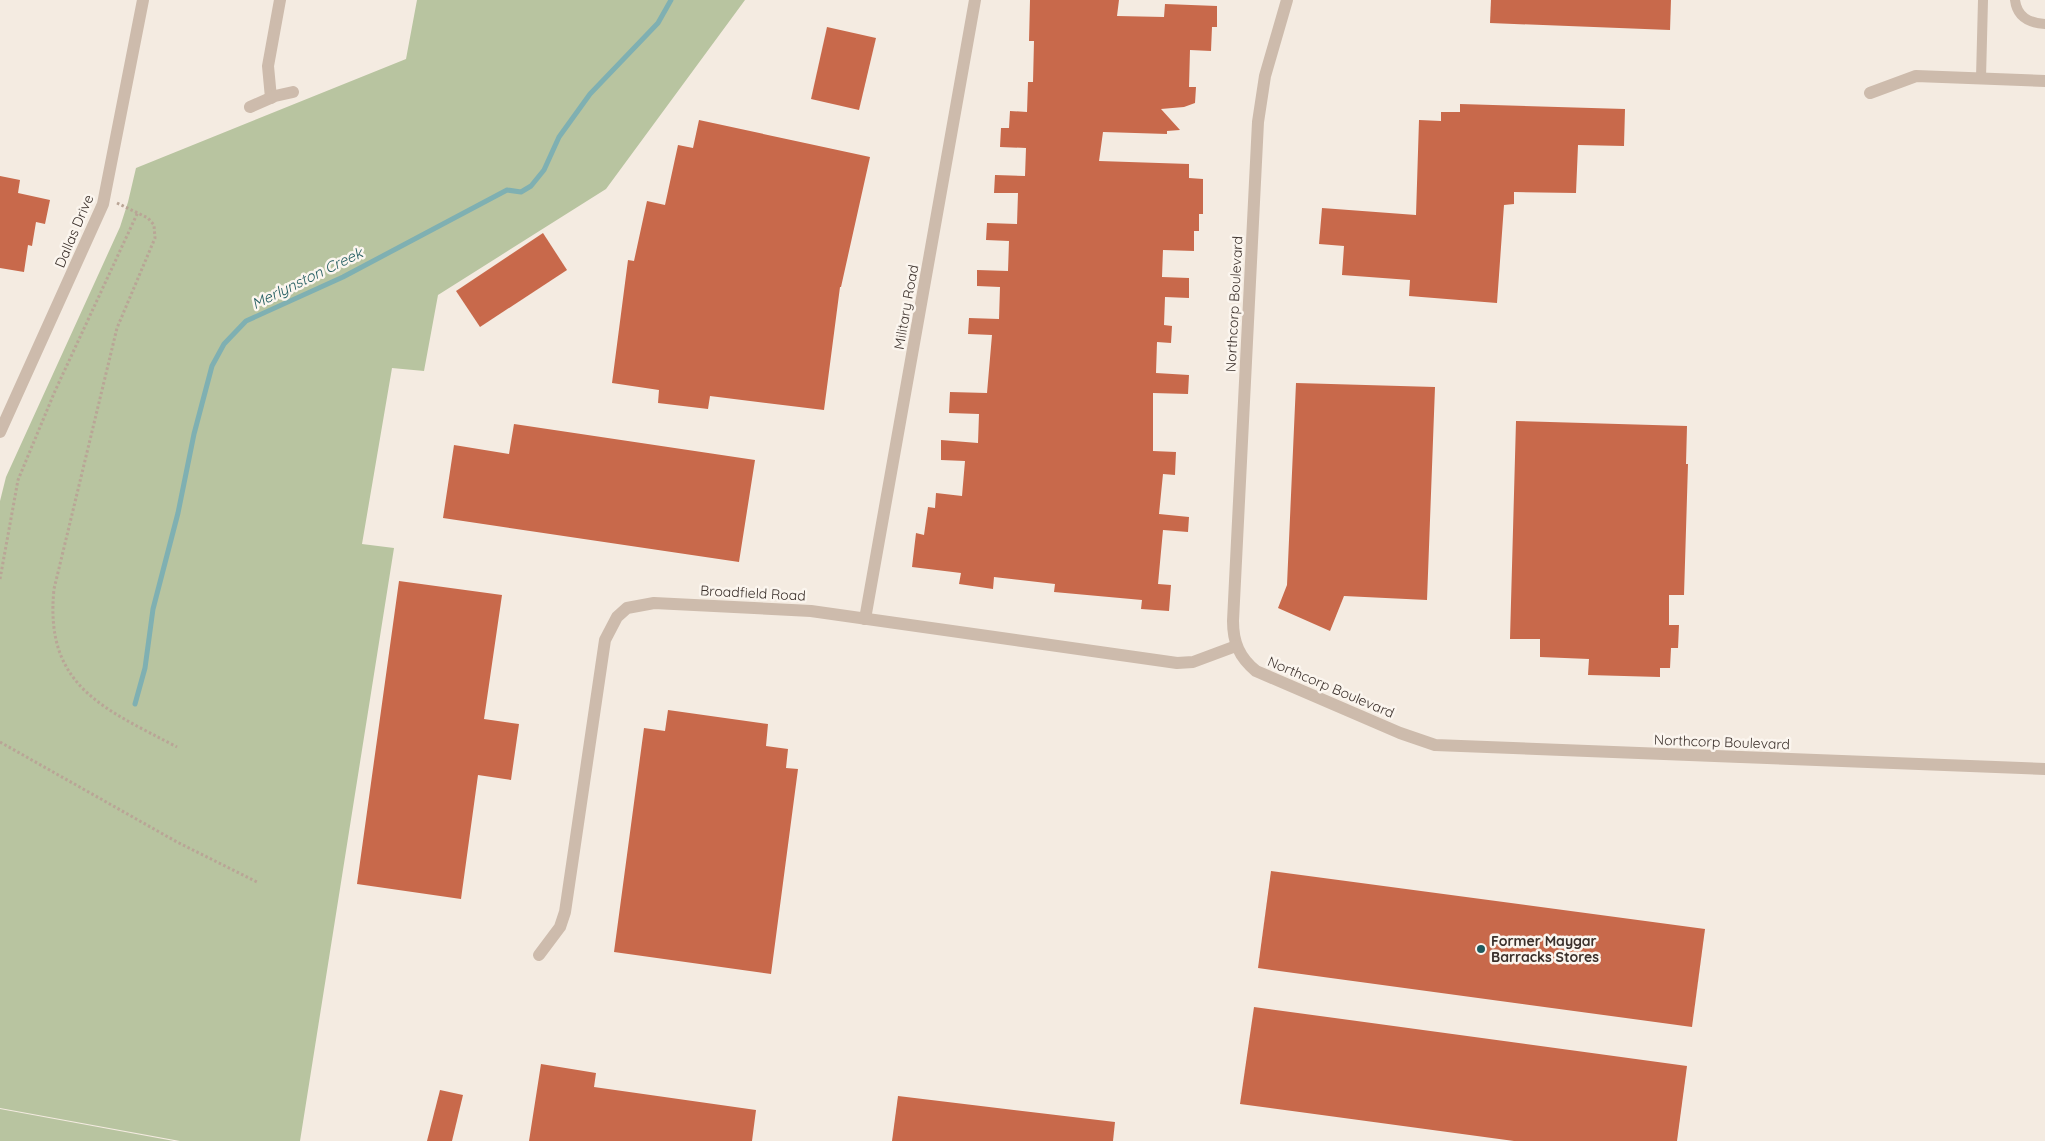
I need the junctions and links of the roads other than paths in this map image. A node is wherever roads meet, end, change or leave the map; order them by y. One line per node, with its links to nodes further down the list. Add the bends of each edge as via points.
1 (143, 0): 14 (street, Dallas Drive, via 103,204)
2 (280, 0): 12 (street, via 268,66)
3 (975, 0): 15 (street, Military Road)
4 (1287, 0): 16 (street, Northcorp Boulevard, via 1265,76 1258,122 1233,621)
5 (1983, 0): 8 (lane)
6 (2015, 0): 7 (lane, via 2016,9 2022,17 2034,24)
7 (2045, 24)
8 (1981, 78): 9 (street); 11 (street, via 1916,76)
9 (2045, 81)
10 (293, 92): 12 (street)
11 (1870, 93)
12 (271, 98): 13 (street)
13 (250, 107)
14 (0, 432)
15 (866, 618): 16 (street, Broadfield Road, via 1177,663 1193,662); 18 (street, Broadfield Road, via 792,610 654,603 627,608 617,617 605,640 565,912 560,927)
16 (1236, 646): 17 (street, Northcorp Boulevard, via 1245,662 1256,671 1435,745)
17 (2045, 769)
18 (539, 955)

